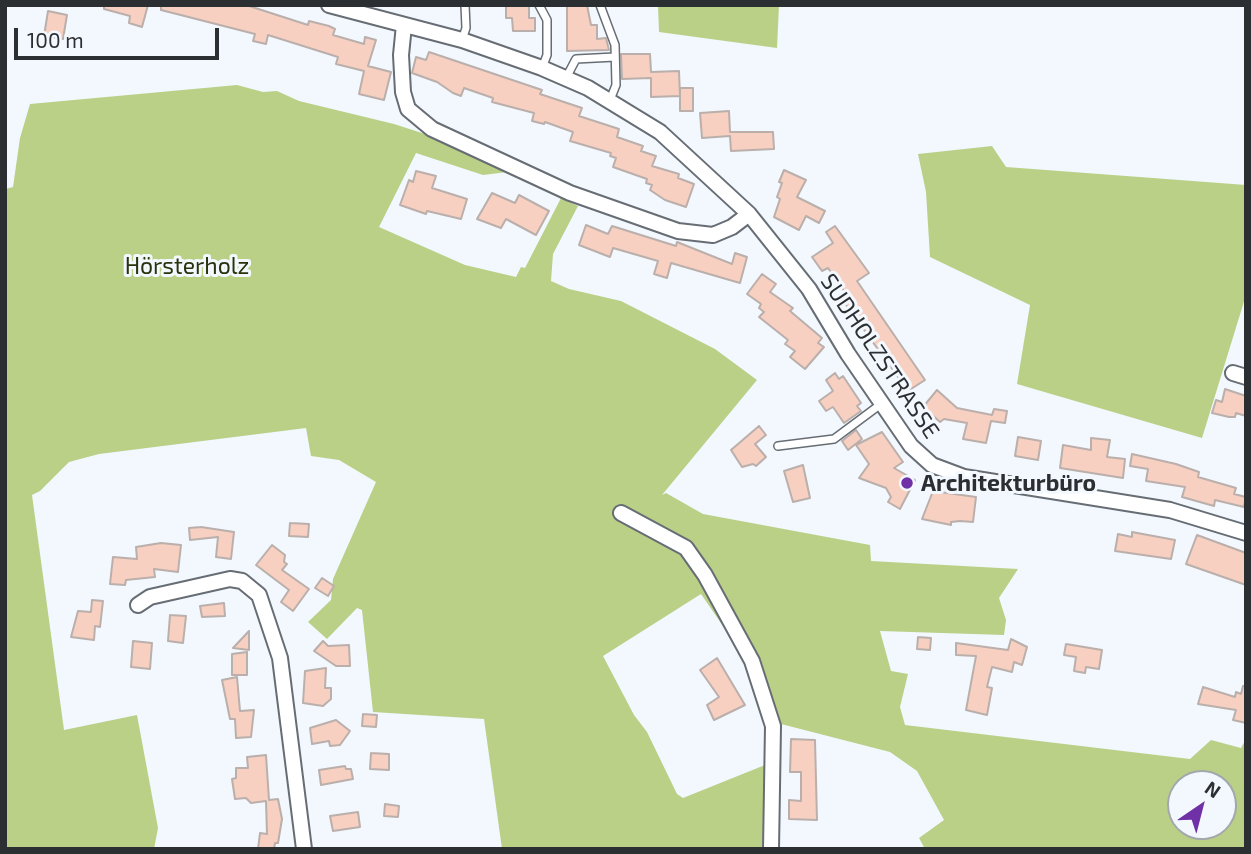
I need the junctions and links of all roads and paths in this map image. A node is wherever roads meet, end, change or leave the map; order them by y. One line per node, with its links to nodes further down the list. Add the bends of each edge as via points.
1 (329, 5): 5 (street, SUDHOLZSTRASSE)
2 (466, 5): 7 (lane)
3 (539, 5): 9 (lane, via 547,20 547,55)
4 (600, 5): 8 (lane)
5 (358, 9): 6 (street, SUDHOLZSTRASSE)
6 (404, 24): 7 (street, SUDHOLZSTRASSE); 12 (street, via 403,92 408,109 432,129 561,189 678,231 713,235)
7 (462, 40): 9 (street, SUDHOLZSTRASSE)
8 (615, 57): 10 (lane, via 576,59); 11 (lane, via 616,85)
9 (542, 68): 10 (street, SUDHOLZSTRASSE)
10 (566, 78): 11 (street, SUDHOLZSTRASSE)
11 (610, 100): 12 (street, SUDHOLZSTRASSE, via 660,132)
12 (749, 214): 13 (street, SUDHOLZSTRASSE, via 809,289)
13 (881, 404): 14 (lane, via 834,439); 16 (street, SUDHOLZSTRASSE, via 919,455 947,472 1170,510)
14 (778, 446)
15 (621, 513): 19 (street, via 686,548 752,661 774,726)
16 (1246, 533)
17 (138, 605): 18 (street, via 150,597 230,579 242,581 259,595 280,658)
18 (304, 849)
19 (771, 849)

